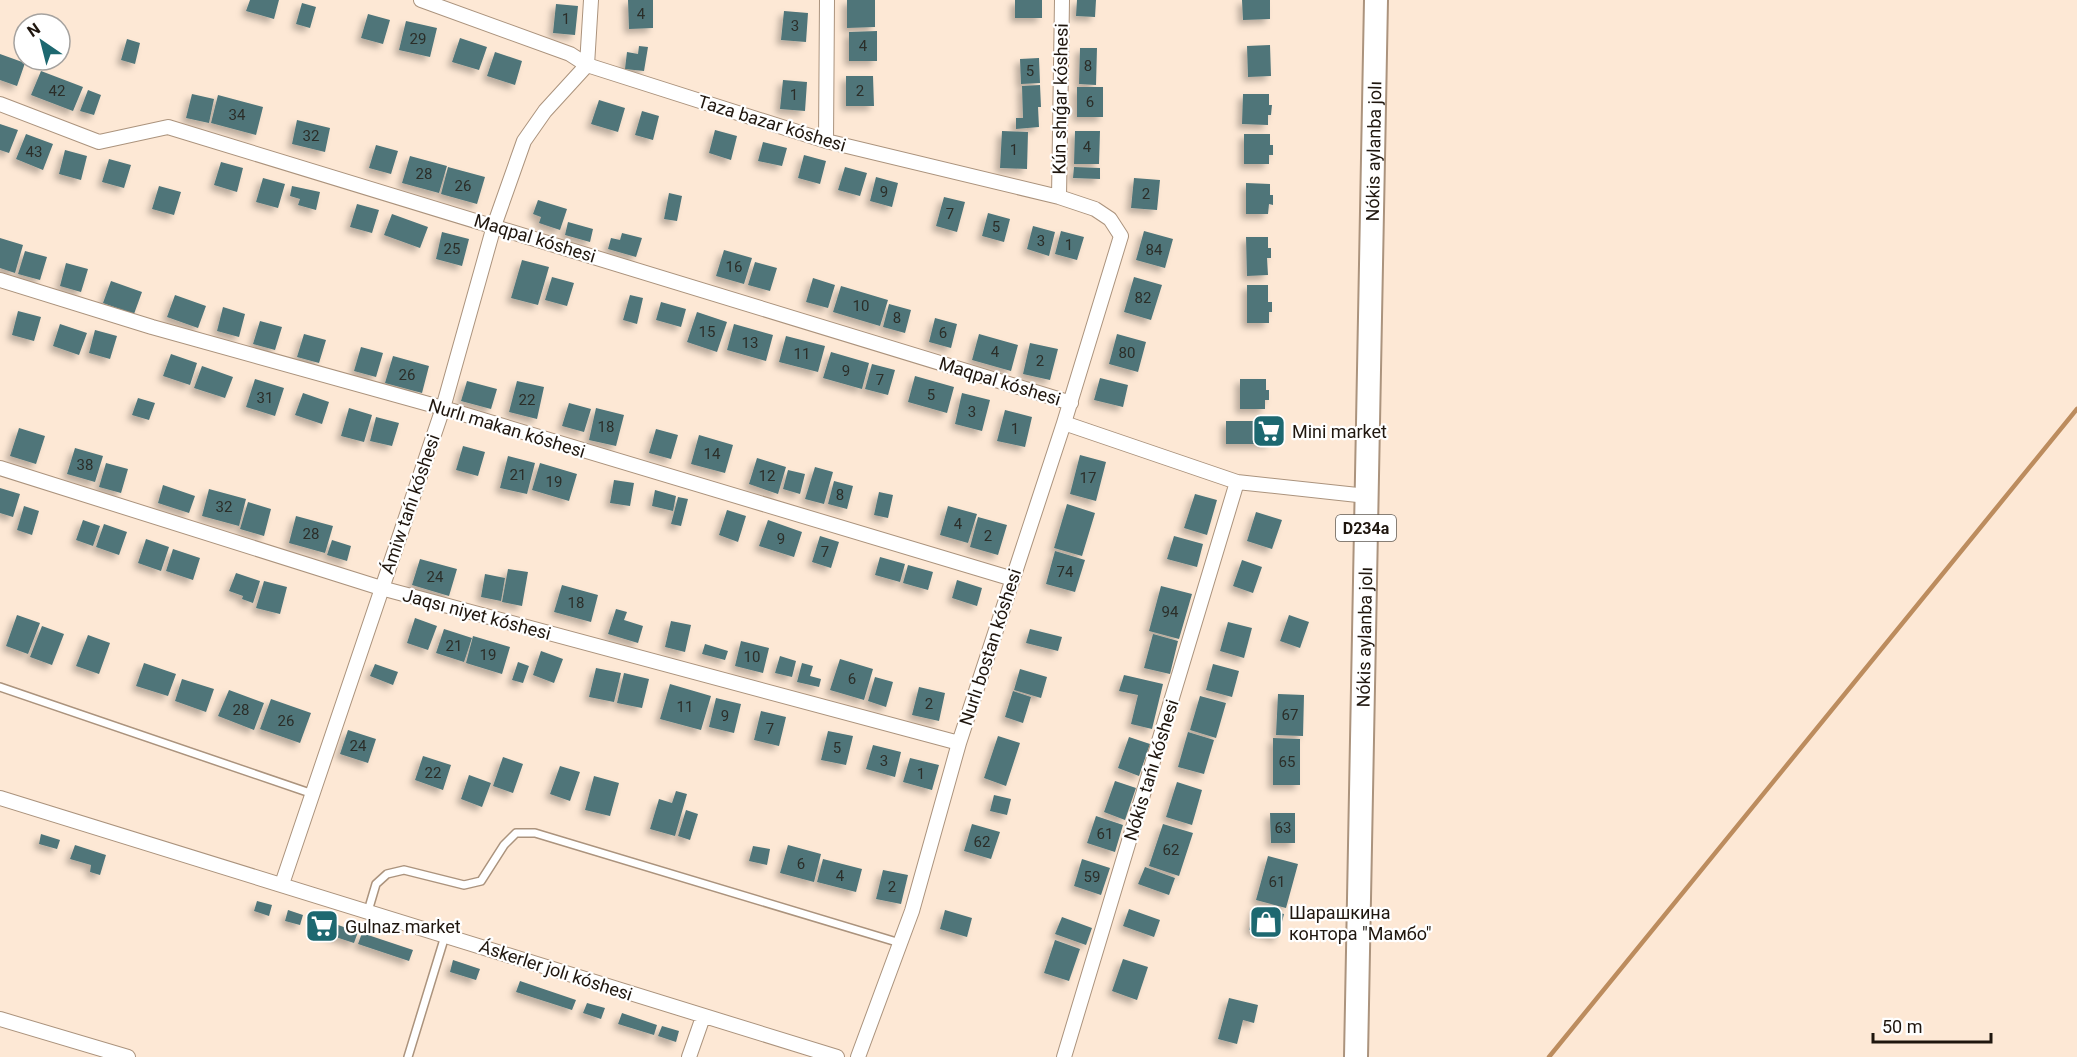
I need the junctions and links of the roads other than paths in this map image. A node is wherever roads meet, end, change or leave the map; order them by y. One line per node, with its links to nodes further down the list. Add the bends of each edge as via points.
1 (421, 0): 6 (street, Taza bazar kóshesi, via 570,54)
2 (591, 0): 6 (street)
3 (827, 0): 8 (street)
4 (1062, 0): 9 (street, Kún shıǵar kóshesi)
5 (1376, 0): 18 (main road, Nókis aylanba jolı / D234a)
6 (587, 65): 8 (street, Taza bazar kóshesi); 10 (street, Ámiw tańı kóshesi, via 524,141)
7 (0, 104): 10 (street, Maqpal kóshesi, via 99,142 168,127)
8 (825, 141): 9 (street, Taza bazar kóshesi)
9 (1059, 197): 11 (street, Taza bazar kóshesi, via 1095,209 1110,219)
10 (494, 226): 13 (street, Maqpal kóshesi); 14 (street, Ámiw tańı kóshesi)
11 (1121, 236): 13 (street, Nurlı bostan kóshesi)
12 (0, 280): 14 (street, Nurlı makan kóshesi)
13 (1071, 403): 15 (street, Nurlı bostan kóshesi)
14 (443, 408): 19 (street, Nurlı makan kóshesi); 20 (street, Ámiw tańı kóshesi)
15 (1064, 423): 17 (street); 19 (street, Nurlı bostan kóshesi)
16 (0, 468): 20 (street, Jaqsı niyet kóshesi)
17 (1237, 482): 18 (street); 36 (street, Nókis tańı kóshesi)
18 (1367, 496): 37 (main road, Nókis aylanba jolı / D234a)
19 (1013, 579): 22 (street, Nurlı bostan kóshesi)
20 (381, 588): 22 (street, Jaqsı niyet kóshesi); 23 (street, Ámiw tańı kóshesi)
21 (0, 687): 23 (lane)
22 (959, 743): 28 (street, Nurlı bostan kóshesi)
23 (313, 794): 25 (street, Ámiw tańı kóshesi)
24 (0, 798): 25 (street, Áskerler jolı kóshesi)
25 (282, 884): 26 (street, Áskerler jolı kóshesi)
26 (368, 911): 27 (street, Áskerler jolı kóshesi); 28 (lane, via 376,884 387,874 404,870 464,885 481,881 516,833 535,833)
27 (445, 935): 29 (street, Áskerler jolı kóshesi); 32 (lane)
28 (900, 943): 35 (street, Nurlı bostan kóshesi)
29 (703, 1017): 33 (street); 34 (street, Áskerler jolı kóshesi)
30 (0, 1019): 31 (street)
31 (128, 1057)
32 (408, 1057)
33 (690, 1057)
34 (837, 1057)
35 (858, 1057)
36 (1064, 1057)
37 (1356, 1057)

